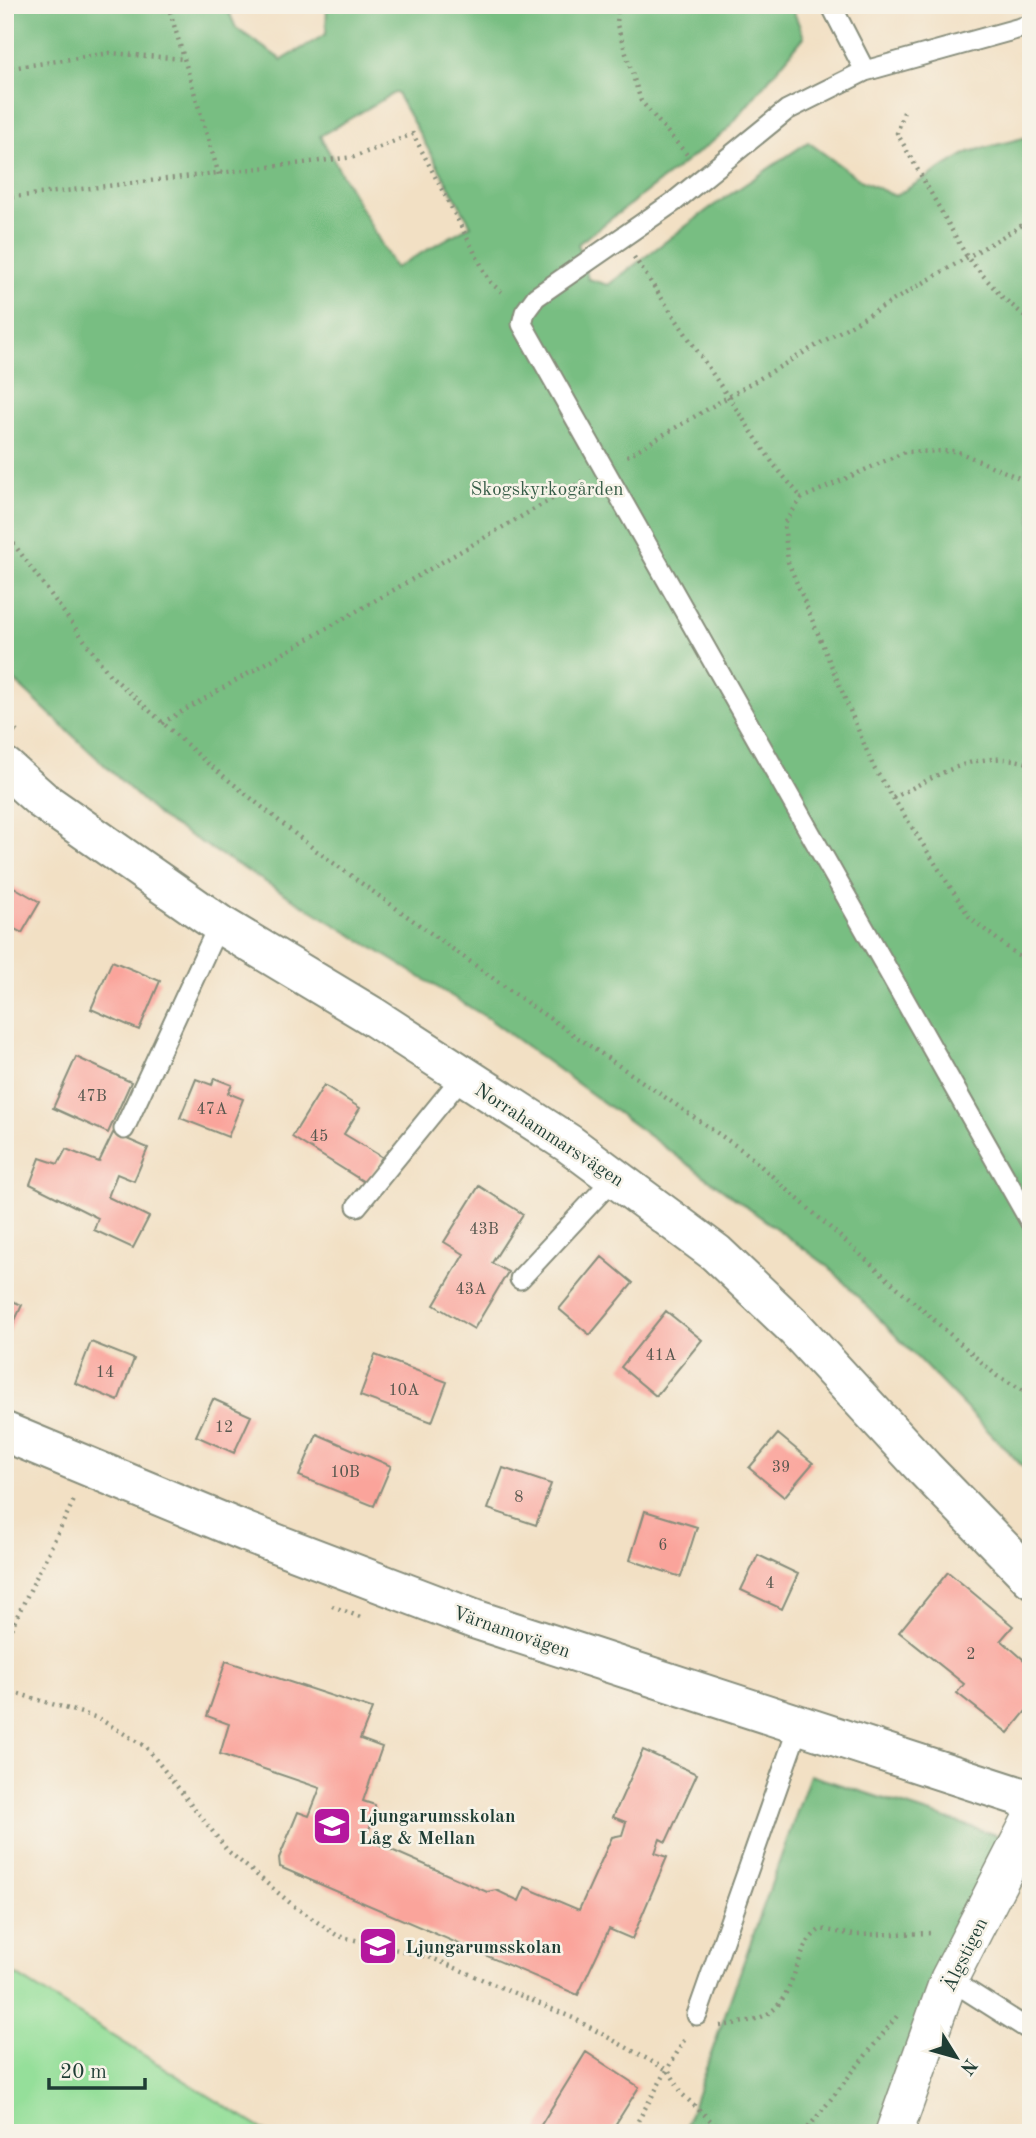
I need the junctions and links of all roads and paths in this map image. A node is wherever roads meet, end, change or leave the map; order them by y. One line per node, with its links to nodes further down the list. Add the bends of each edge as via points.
1 (168, 5): 5 (path)
2 (618, 5): 10 (path, via 617,25 641,101)
3 (831, 5): 7 (lane)
4 (1031, 25): 7 (lane)
5 (184, 59): 6 (path, via 110,53); 9 (path)
6 (5, 69)
7 (864, 71): 10 (lane, via 787,110)
8 (904, 112): 14 (path, via 897,133 967,257 1002,297)
9 (219, 175): 11 (path); 13 (path, via 354,157 413,134 490,282)
10 (705, 177): 12 (lane)
11 (5, 198)
12 (622, 239): 13 (lane, via 536,297); 16 (path)
13 (525, 312): 27 (lane, via 522,324 527,336)
14 (1031, 321)
15 (1031, 484): 16 (path, via 956,451 905,452)
16 (802, 498): 20 (path, via 784,523 788,562 874,768)
17 (5, 532): 29 (path, via 109,674 206,762 325,857 745,1152 997,1376)
18 (1031, 764): 20 (path, via 1013,758 981,758)
19 (5, 767): 21 (street, Norrahammarsvägen, via 42,800)
20 (893, 798): 22 (path, via 970,918)
21 (219, 924): 23 (street, Norrahammarsvägen, via 372,1016); 24 (lane)
22 (1031, 965)
23 (462, 1077): 25 (street, Norrahammarsvägen); 26 (lane)
24 (124, 1129)
25 (616, 1176): 28 (lane); 32 (street, Norrahammarsvägen, via 716,1254 794,1327)
26 (356, 1206)
27 (1031, 1223)
28 (520, 1279)
29 (1031, 1394)
30 (5, 1432): 35 (street, Värnamovägen, via 246,1532 474,1619)
31 (74, 1500): 33 (path)
32 (1031, 1578)
33 (5, 1641)
34 (5, 1693): 43 (path, via 98,1718 146,1747 228,1851 338,1936 432,1958 573,2018)
35 (799, 1725): 36 (street, Värnamovägen); 41 (lane)
36 (1031, 1800)
37 (1031, 1819): 38 (street, Älgstigen)
38 (974, 1932): 39 (street, Älgstigen); 41 (path, via 854,1935 821,1929 809,1937 784,2002 766,2016)
39 (949, 1979): 42 (lane); 47 (street, Älgstigen)
40 (898, 2015): 46 (path)
41 (693, 2023): 43 (path)
42 (1031, 2031)
43 (669, 2071): 44 (path); 45 (path, via 683,2095)
44 (631, 2133)
45 (724, 2133)
46 (804, 2133)
47 (894, 2133)

